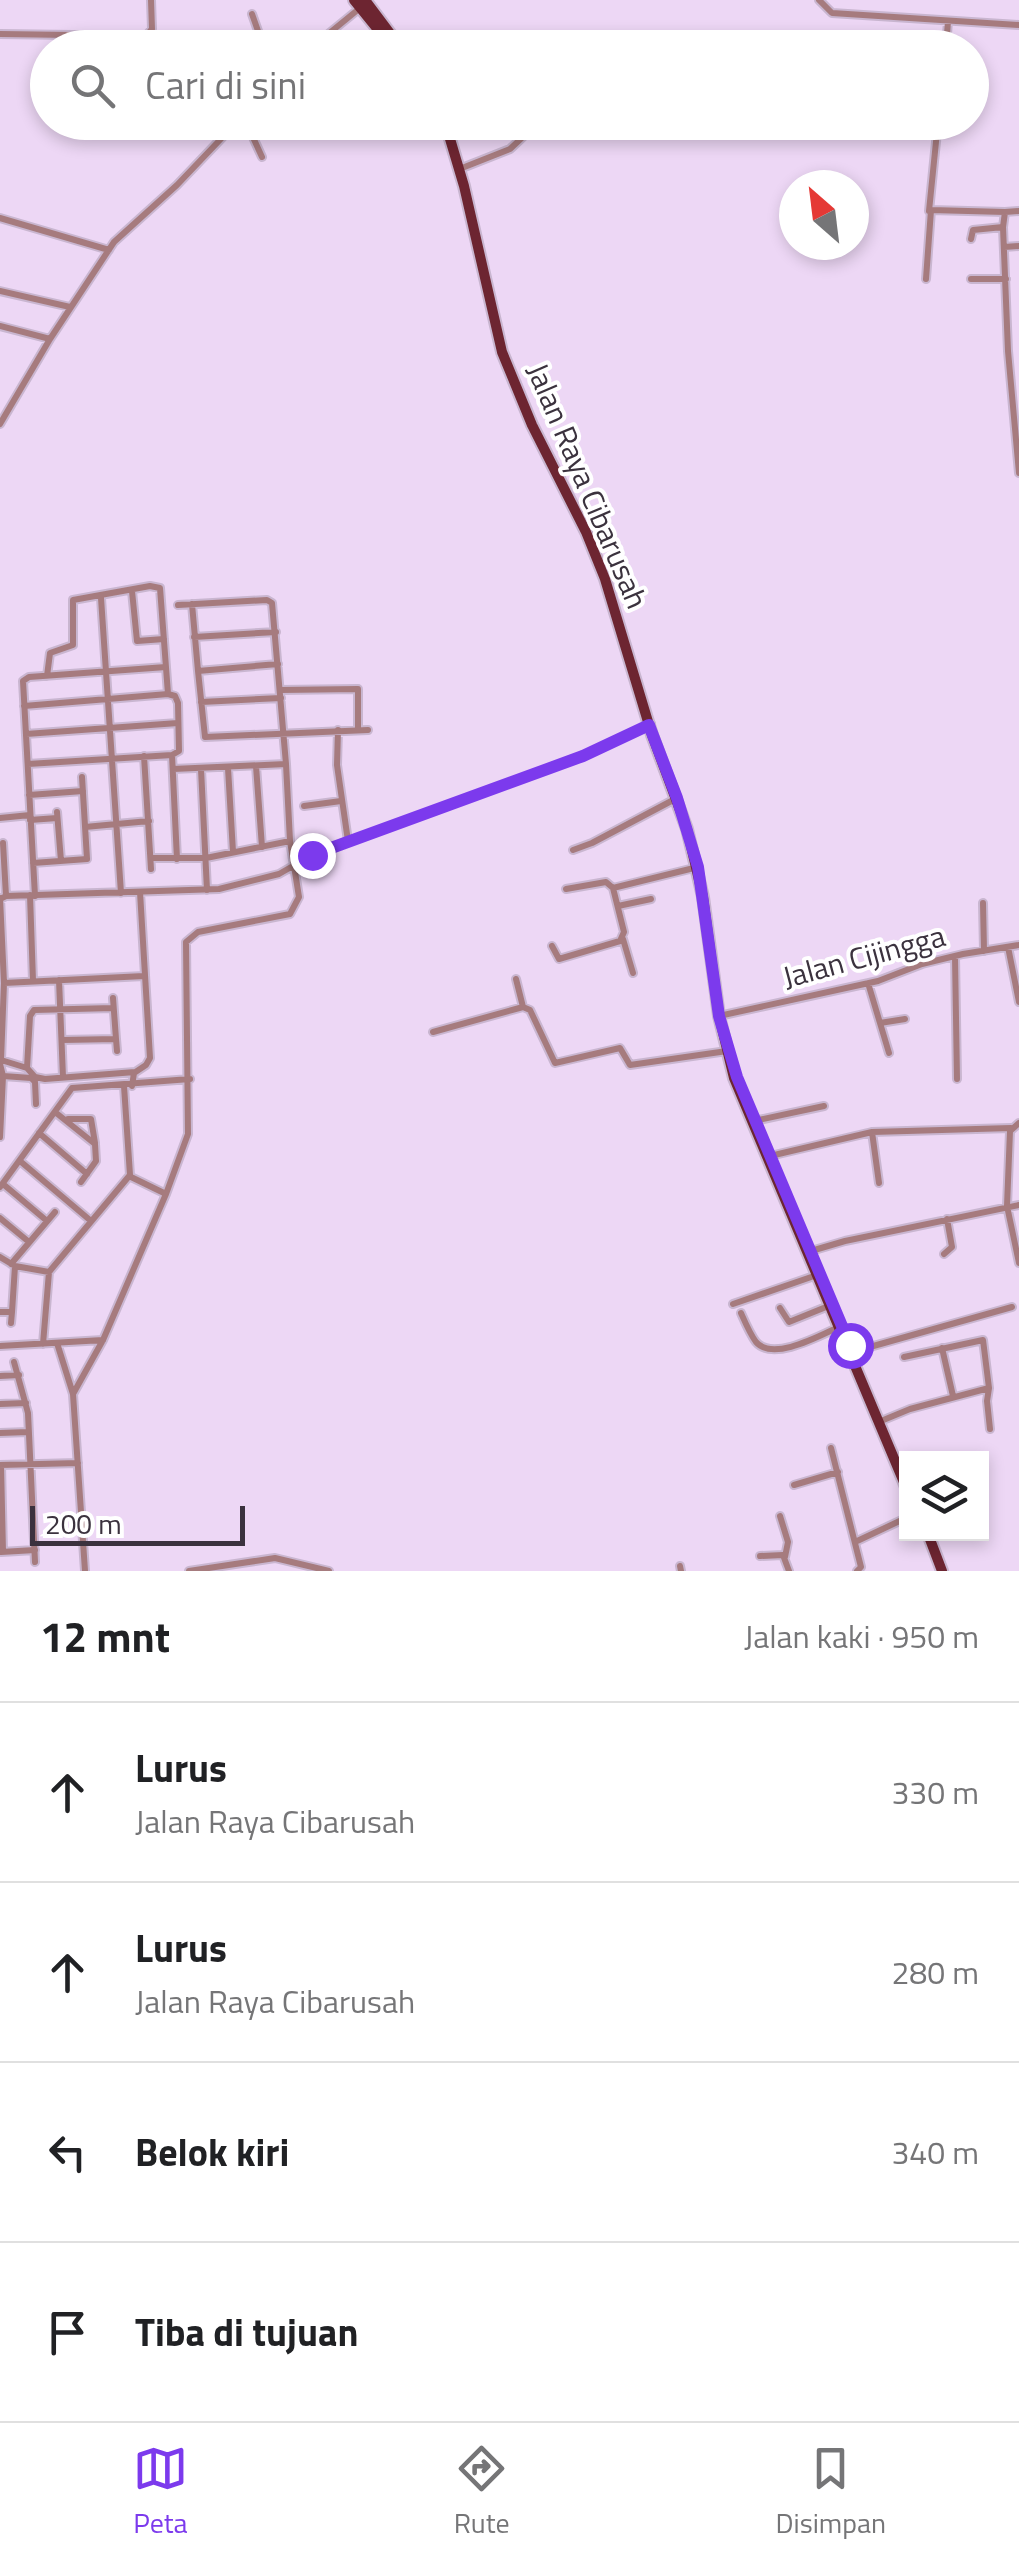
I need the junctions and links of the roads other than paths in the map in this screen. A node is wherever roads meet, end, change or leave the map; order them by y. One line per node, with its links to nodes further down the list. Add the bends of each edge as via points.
1 (151, 0): 7 (street)
2 (361, 3): 9 (street); 10 (main road); 11 (main road)
3 (821, 3): 5 (street, via 832,13)
4 (252, 14): 8 (street)
5 (948, 20): 6 (street); 12 (street)
6 (1019, 26)
7 (150, 30)
8 (258, 30)
9 (332, 30)
10 (381, 30)
11 (385, 30)
12 (947, 30)
13 (0, 34): 14 (street)
14 (30, 35)
15 (219, 140): 31 (street)
16 (254, 140): 21 (street)
17 (451, 140): 63 (main road, Jalan Raya Cibarusah, via 502,352 598,562)
18 (452, 140): 22 (main road, Jalan Raya Cibarusah)
19 (520, 140): 22 (street)
20 (936, 140): 24 (street)
21 (262, 157)
22 (462, 168): 63 (main road, Jalan Raya Cibarusah, via 504,350 608,578)
23 (1019, 211): 25 (street)
24 (929, 212): 25 (street); 32 (street)
25 (1005, 212): 27 (street)
26 (0, 218): 31 (street)
27 (1004, 228): 28 (street, via 973,230); 30 (street)
28 (971, 238)
29 (1019, 246): 30 (street)
30 (1004, 247): 34 (street)
31 (109, 250): 37 (street)
32 (926, 279)
33 (971, 280): 34 (street)
34 (1007, 284): 35 (street); 40 (street)
35 (1019, 288)
36 (0, 291): 37 (street)
37 (70, 308): 39 (street)
38 (0, 326): 39 (street)
39 (50, 339): 41 (street)
40 (1014, 375): 42 (street)
41 (0, 424)
42 (1019, 473)
43 (132, 591): 44 (street); 49 (street, via 136,642); 49 (street, via 160,588)
44 (102, 598): 53 (street); 54 (street, via 72,602 73,645 50,653)
45 (192, 604): 46 (street); 47 (street, via 267,600); 48 (street)
46 (178, 605)
47 (276, 632): 48 (street); 50 (street)
48 (194, 636): 52 (street)
49 (164, 639): 51 (street)
50 (278, 664): 52 (street); 56 (street)
51 (166, 667): 53 (street); 55 (street)
52 (198, 671): 58 (street)
53 (107, 672): 54 (street); 57 (street)
54 (47, 676): 59 (street, via 23,681)
55 (168, 694): 57 (street); 60 (street, via 177,698)
56 (280, 694): 58 (street); 62 (street, via 358,689 363,730); 64 (street)
57 (109, 700): 59 (street); 61 (street)
58 (201, 702): 64 (street, via 205,738)
59 (24, 706): 65 (street)
60 (178, 723): 61 (street); 68 (street, via 179,751)
61 (111, 727): 65 (street); 69 (street)
62 (338, 730): 64 (street); 80 (street)
63 (652, 730): 66 (main road, Jalan Raya Cibarusah); 88 (street)
64 (284, 732): 71 (street)
65 (26, 734): 70 (street)
66 (659, 751): 79 (main road, Jalan Raya Cibarusah); 132 (main road, Jalan Raya Cibarusah, via 700,866)
67 (144, 756): 68 (street); 69 (street); 84 (street)
68 (172, 756): 75 (street)
69 (112, 758): 70 (street); 85 (street)
70 (28, 764): 78 (street)
71 (286, 764): 72 (street); 87 (street)
72 (256, 766): 74 (street); 91 (street)
73 (201, 768): 74 (street); 75 (street); 95 (street)
74 (228, 768): 93 (street)
75 (173, 769): 97 (street)
76 (82, 777): 77 (street)
77 (83, 791): 78 (street); 86 (street)
78 (29, 795): 83 (street)
79 (677, 798): 92 (street); 100 (main road, Jalan Raya Cibarusah)
80 (341, 801): 81 (street); 88 (street)
81 (304, 806)
82 (0, 818): 83 (street)
83 (30, 818): 98 (street, via 57,815); 99 (street)
84 (149, 821): 85 (street); 94 (street)
85 (117, 825): 86 (street); 108 (street)
86 (86, 827): 96 (street)
87 (290, 841): 91 (street); 103 (street)
88 (348, 841): 103 (street, via 307,857)
89 (13, 842): 90 (street)
90 (2, 843): 110 (street)
91 (262, 847): 93 (street)
92 (573, 850)
93 (233, 852): 95 (street)
94 (151, 858): 97 (street); 101 (street)
95 (206, 858): 97 (street); 105 (street)
96 (87, 859): 98 (street); 102 (street)
97 (177, 860)
98 (61, 861): 99 (street)
99 (32, 863): 109 (street)
100 (698, 867): 104 (street); 132 (main road, Jalan Raya Cibarusah)
101 (151, 869)
102 (88, 873)
103 (295, 874): 105 (street); 146 (street, via 299,897 290,914 198,932 186,942)
104 (613, 888): 106 (street, via 606,882); 113 (street)
105 (207, 890): 107 (street)
106 (566, 890)
107 (140, 892): 108 (street); 121 (street)
108 (121, 893): 109 (street)
109 (33, 896): 110 (street); 124 (street)
110 (2, 898): 125 (street)
111 (651, 899): 113 (street)
112 (982, 903): 118 (street)
113 (618, 906): 114 (street)
114 (623, 939): 116 (street, via 560,960); 120 (street)
115 (1019, 945): 117 (street, Jalan Cijingga)
116 (552, 946)
117 (1008, 947): 118 (street, Jalan Cijingga); 128 (street)
118 (984, 951): 119 (street, Jalan Cijingga)
119 (955, 956): 126 (street, Jalan Cijingga); 147 (street)
120 (633, 973)
121 (144, 976): 123 (street); 143 (street, via 150,1058)
122 (516, 979): 129 (street)
123 (59, 980): 124 (street); 131 (street)
124 (33, 981): 125 (street)
125 (4, 982): 142 (street, via 1,1060)
126 (868, 983): 132 (street, Jalan Cijingga); 134 (street)
127 (112, 998): 130 (street)
128 (1019, 1002)
129 (524, 1007): 135 (street); 139 (street, via 555,1063 620,1048 630,1065)
130 (113, 1008): 131 (street); 136 (street)
131 (60, 1010): 137 (street); 142 (street, via 32,1012)
132 (720, 1016): 139 (main road, Jalan Raya Cibarusah); 153 (main road, Jalan Raya Cibarusah)
133 (904, 1019): 134 (street)
134 (880, 1023): 140 (street)
135 (433, 1032)
136 (116, 1039): 137 (street); 138 (street)
137 (62, 1040): 145 (street)
138 (117, 1051)
139 (727, 1051): 182 (main road, Jalan Raya Cibarusah)
140 (889, 1053)
141 (0, 1064): 144 (street)
142 (27, 1068): 145 (street, via 38,1078)
143 (135, 1072): 145 (street); 148 (street)
144 (3, 1076): 149 (street, via 34,1080); 158 (street)
145 (63, 1077)
146 (190, 1079): 148 (street); 167 (street, via 188,1134)
147 (957, 1080)
148 (128, 1086): 151 (street, via 77,1087); 163 (street)
149 (36, 1104)
150 (824, 1106): 153 (street)
151 (54, 1112): 152 (street); 157 (street)
152 (66, 1119): 159 (street); 159 (street, via 91,1119)
153 (754, 1120): 160 (main road, Jalan Raya Cibarusah)
154 (1019, 1122): 155 (street)
155 (1011, 1128): 156 (street); 169 (street)
156 (872, 1132): 160 (street); 165 (street)
157 (38, 1134): 161 (street); 162 (street)
158 (0, 1137)
159 (95, 1144): 162 (street, via 96,1161)
160 (770, 1156): 176 (main road, Jalan Raya Cibarusah)
161 (20, 1160): 166 (street); 174 (street)
162 (87, 1174): 164 (street)
163 (130, 1176): 167 (street); 174 (street)
164 (81, 1182)
165 (879, 1183)
166 (1, 1186): 173 (street)
167 (166, 1194): 194 (street)
168 (1019, 1204): 169 (street)
169 (1007, 1206): 172 (street); 179 (street)
170 (55, 1212): 173 (street)
171 (0, 1218): 175 (street)
172 (947, 1219): 176 (street); 177 (street, via 952,1244)
173 (47, 1221): 175 (street)
174 (91, 1221): 181 (street)
175 (29, 1242): 180 (street)
176 (811, 1252): 198 (main road, Jalan Raya Cibarusah)
177 (944, 1254)
178 (0, 1257): 180 (street)
179 (1019, 1263)
180 (13, 1264): 181 (street); 184 (street)
181 (49, 1272): 196 (street)
182 (818, 1275): 185 (street); 186 (main road, Jalan Raya Cibarusah)
183 (0, 1286): 184 (street)
184 (13, 1286): 190 (street)
185 (733, 1304)
186 (830, 1305): 187 (street, via 789,1322); 193 (main road, Jalan Raya Cibarusah)
187 (780, 1308)
188 (1012, 1308): 198 (street)
189 (0, 1312): 190 (street)
190 (12, 1312): 192 (street)
191 (740, 1313): 193 (street, via 765,1348 785,1348)
192 (11, 1323)
193 (839, 1327): 198 (main road, Jalan Raya Cibarusah)
194 (103, 1340): 195 (street); 205 (street)
195 (56, 1343): 196 (street); 205 (street)
196 (43, 1344): 197 (street)
197 (0, 1346)
198 (850, 1348): 209 (main road, Jalan Raya Cibarusah); 217 (main road, Jalan Raya Cibarusah)
199 (942, 1348): 200 (street); 204 (street, via 982,1340); 206 (street)
200 (904, 1357)
201 (14, 1362): 202 (street)
202 (18, 1375): 203 (street); 207 (street)
203 (0, 1376)
204 (989, 1388): 206 (street); 210 (street)
205 (73, 1394): 214 (street)
206 (953, 1396): 209 (street)
207 (26, 1403): 208 (street); 211 (street)
208 (0, 1404)
209 (881, 1421): 218 (main road, Jalan Raya Cibarusah)
210 (990, 1429)
211 (28, 1432): 212 (street); 216 (street)
212 (0, 1433)
213 (831, 1448): 219 (street)
214 (78, 1463): 216 (street); 230 (street)
215 (0, 1465): 216 (street); 226 (street)
216 (31, 1465): 225 (street)
217 (899, 1466)
218 (899, 1466)
219 (838, 1472): 220 (street); 224 (street)
220 (794, 1484)
221 (780, 1516): 228 (street)
222 (899, 1521): 224 (street)
223 (930, 1541): 235 (main road)
224 (855, 1542): 234 (street, via 862,1566)
225 (34, 1550): 226 (street); 229 (street)
226 (2, 1552)
227 (760, 1556): 228 (street)
228 (785, 1557): 233 (street)
229 (35, 1562)
230 (85, 1571)
231 (189, 1571): 232 (street, via 275,1558)
232 (328, 1571)
233 (788, 1571)
234 (857, 1571)
235 (941, 1571)

